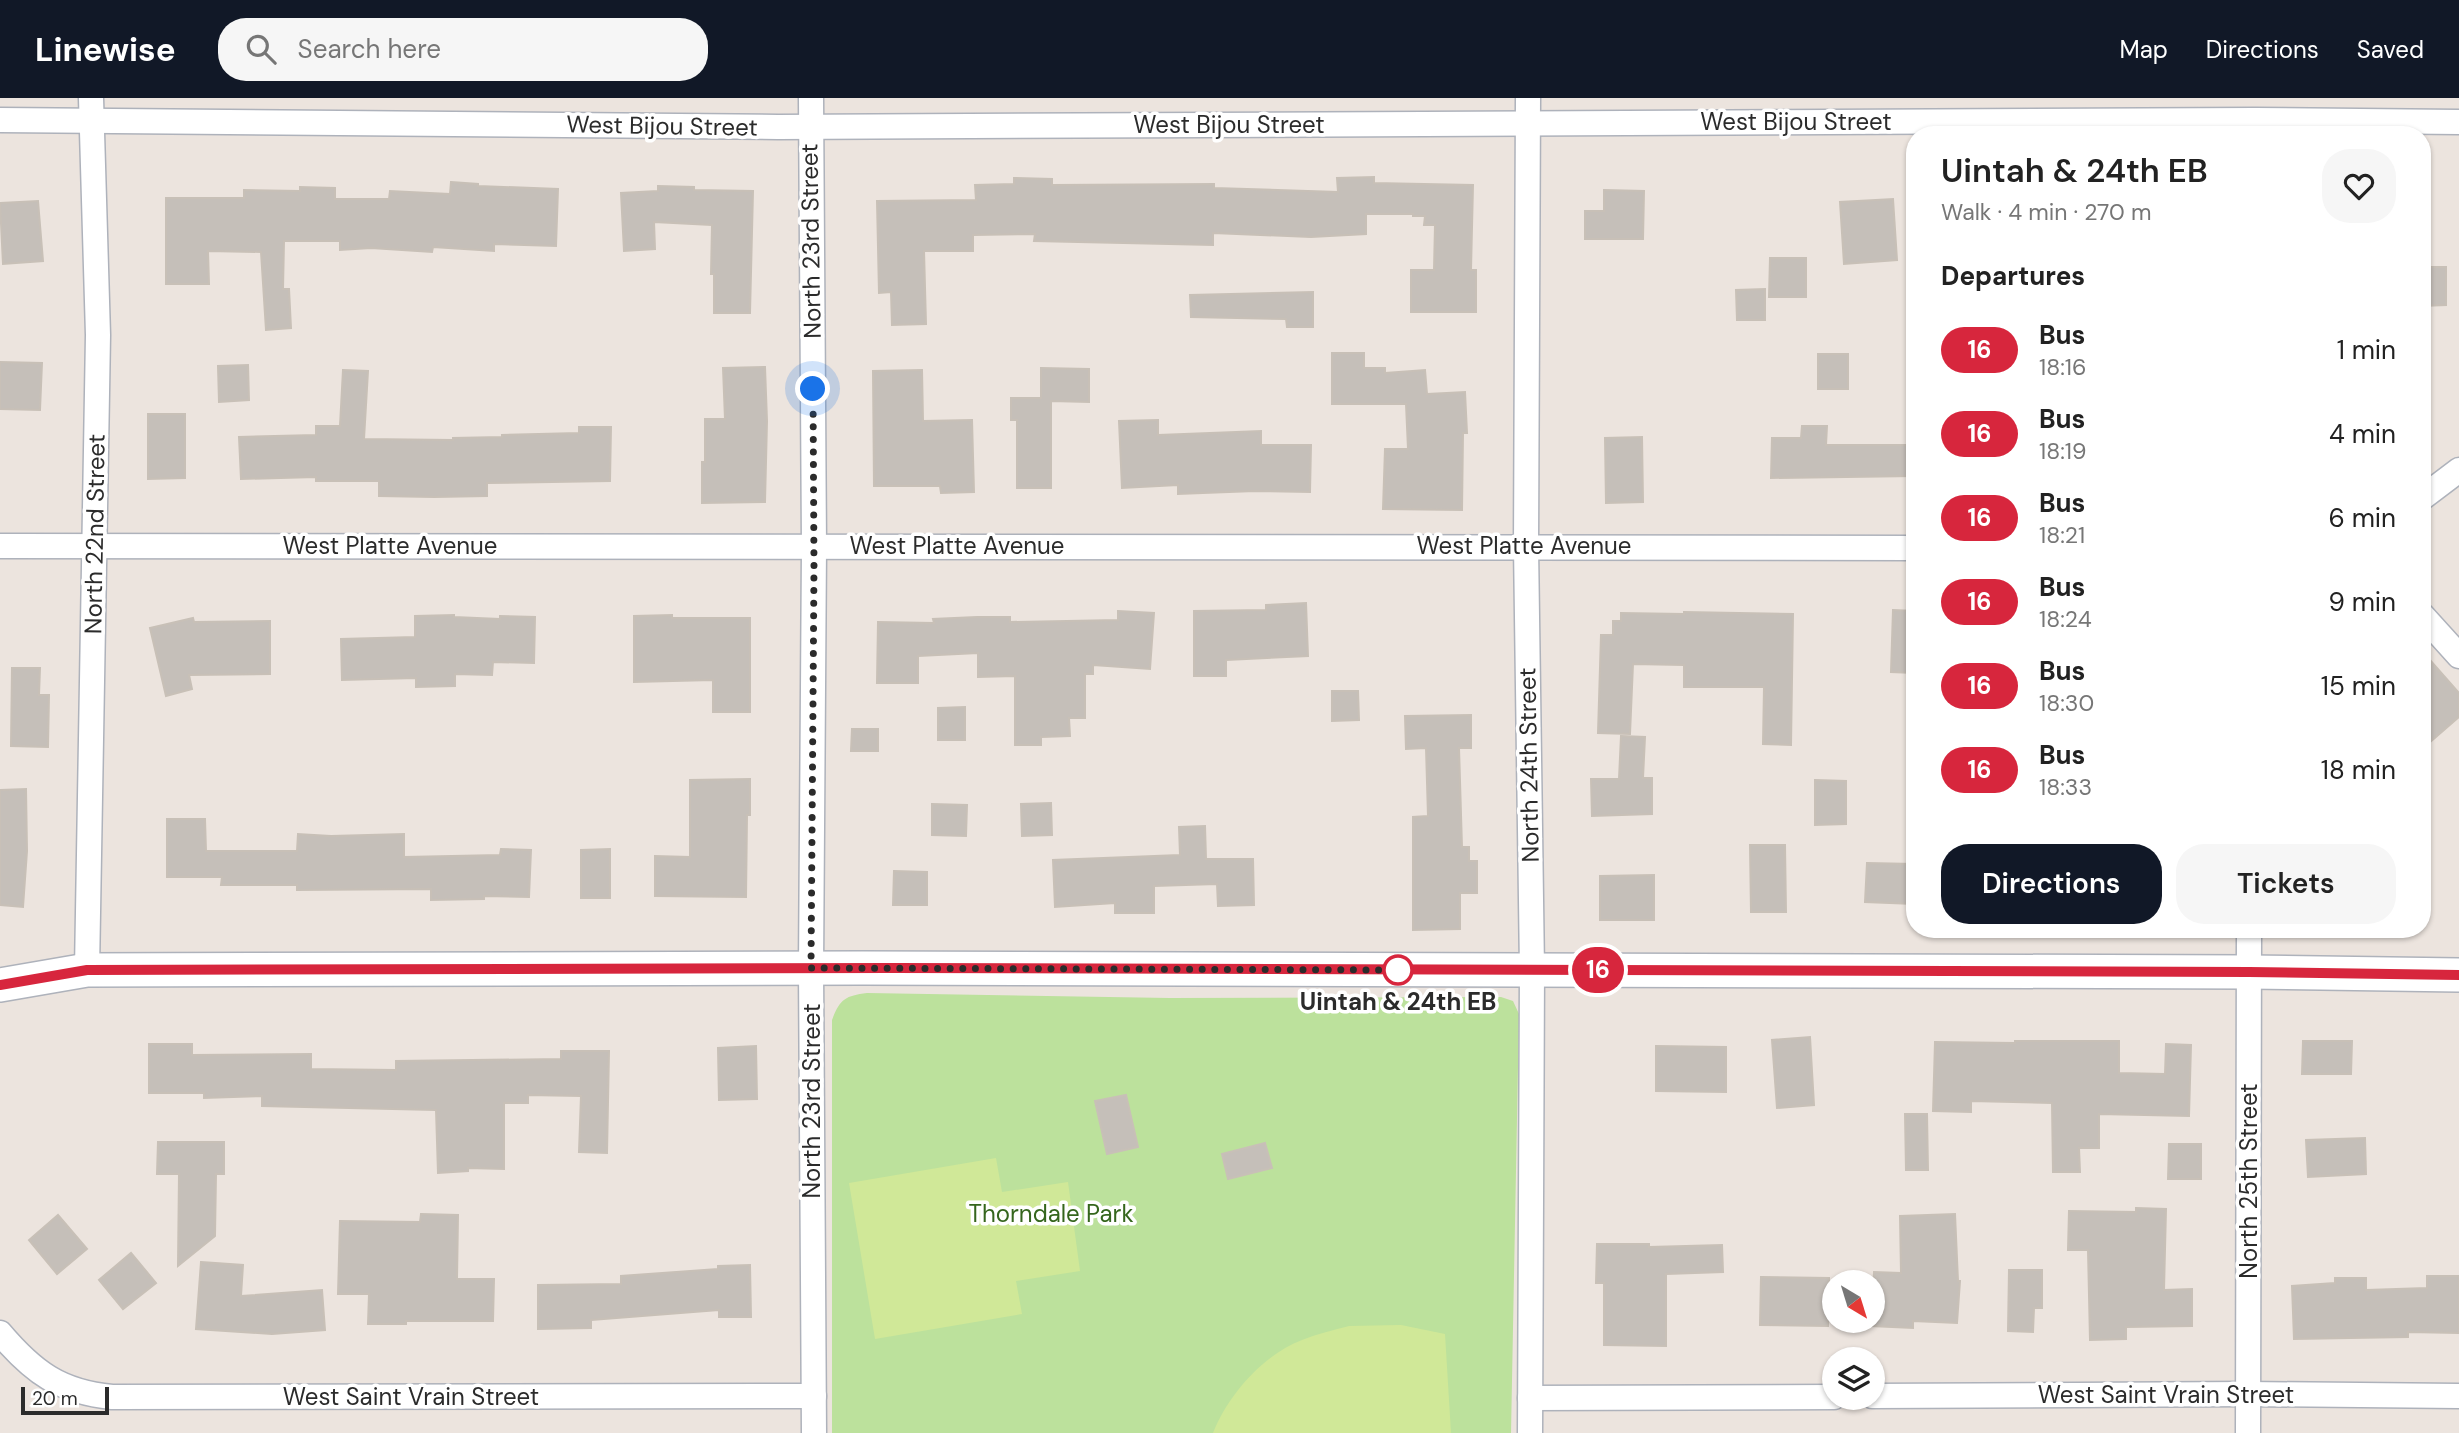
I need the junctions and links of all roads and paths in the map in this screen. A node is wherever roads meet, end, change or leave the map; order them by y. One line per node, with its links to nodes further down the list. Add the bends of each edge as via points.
1 (811, 98): 8 (street, North 23rd Street)
2 (1528, 98): 7 (street, North 24th Street)
3 (91, 109): 5 (street, West Bijou Street); 8 (street, West Bijou Street); 12 (street, North 22nd Street, via 98,335)
4 (2255, 117): 6 (street, West Bijou Street); 7 (street, West Bijou Street)
5 (0, 120)
6 (2459, 122)
7 (1528, 124): 8 (street, West Bijou Street); 13 (street, North 24th Street)
8 (810, 127): 14 (street, North 23rd Street)
9 (2459, 470): 10 (street)
10 (2431, 491)
11 (0, 546): 12 (street, West Platte Avenue)
12 (95, 546): 14 (street, West Platte Avenue); 20 (street, North 22nd Street)
13 (1526, 546): 14 (street, West Platte Avenue); 15 (street, West Platte Avenue); 21 (street, North 24th Street)
14 (814, 547): 19 (street, North 23rd Street)
15 (1906, 548)
16 (2431, 625): 17 (street)
17 (2459, 656)
18 (2249, 938): 22 (street, North 25th Street)
19 (811, 968): 20 (main road); 21 (main road); 27 (street, North 23rd Street)
20 (87, 970): 24 (main road)
21 (1532, 970): 22 (main road); 31 (street, North 24th Street)
22 (2249, 972): 23 (main road); 26 (street, North 25th Street)
23 (2459, 975)
24 (0, 985)
25 (0, 1333): 27 (street, West Saint Vrain Street, via 61,1386 112,1397)
26 (2248, 1394): 28 (street, West Saint Vrain Street); 29 (street, West Saint Vrain Street); 34 (street, North 25th Street)
27 (814, 1396): 32 (street, North 23rd Street)
28 (1885, 1396)
29 (2459, 1396)
30 (1822, 1397): 31 (street)
31 (1530, 1398): 33 (street, North 24th Street)
32 (814, 1433)
33 (1530, 1433)
34 (2248, 1433)

